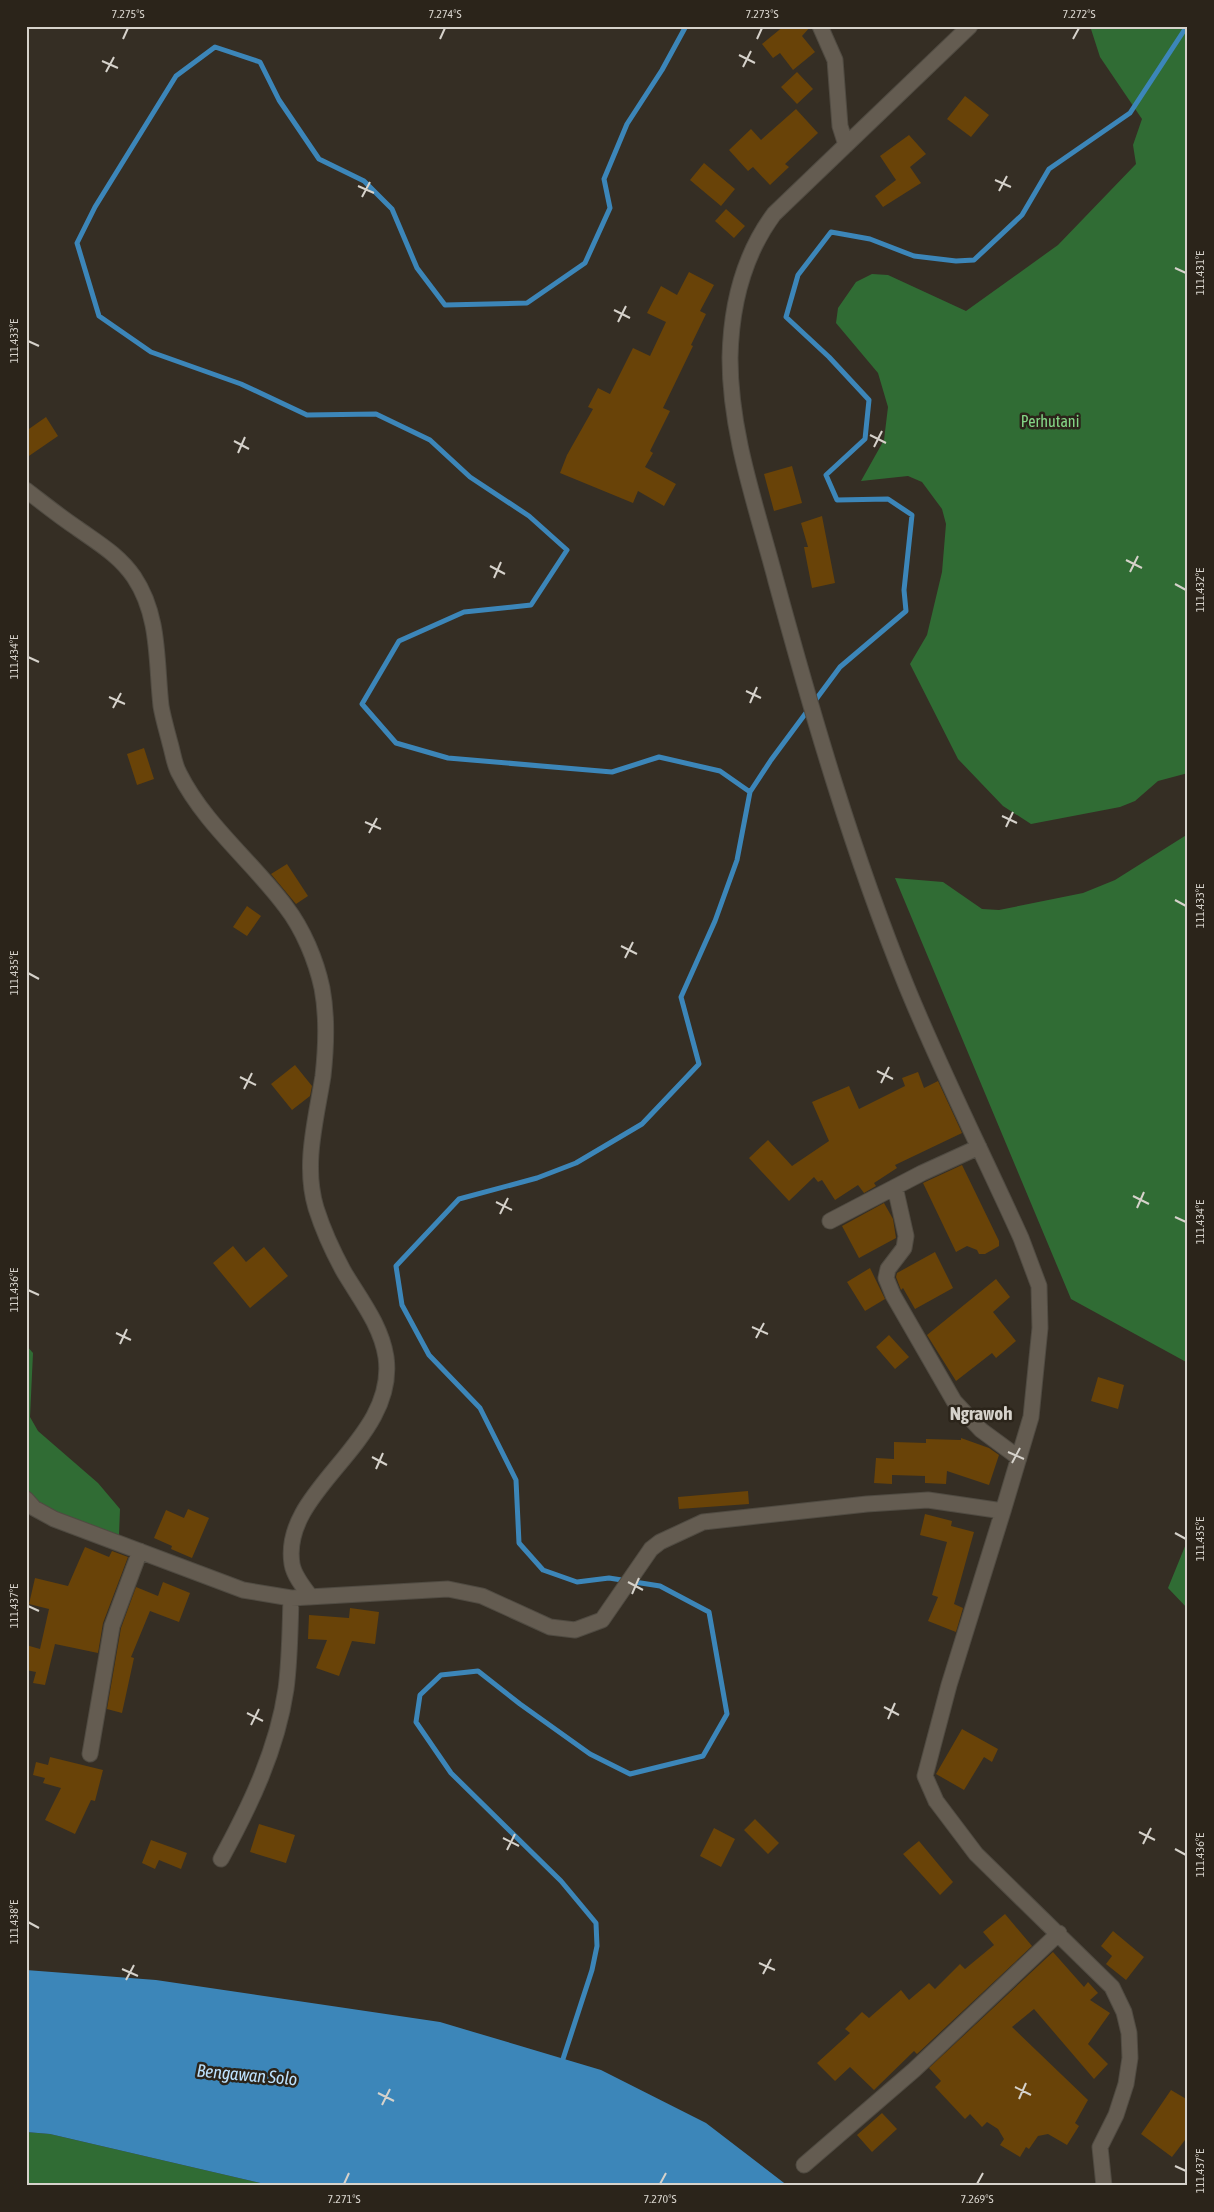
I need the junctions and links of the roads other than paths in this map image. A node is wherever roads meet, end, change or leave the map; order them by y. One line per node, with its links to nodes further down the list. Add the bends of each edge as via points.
1 (820, 26): 3 (street, via 835,60 840,126)
2 (970, 26): 3 (street)
3 (846, 145): 5 (street, via 774,214 752,250 738,285 730,356 733,403 747,482 807,696 862,869 906,986)
4 (26, 490): 12 (street, via 117,556 136,580 154,622 162,709 177,770 206,815 288,909 314,962 323,992 323,1072 309,1172 316,1208 337,1258 376,1325 386,1357 385,1386 375,1415 296,1526 292,1564)
5 (979, 1147): 6 (street); 8 (street, via 1039,1286 1040,1328 1031,1417)
6 (895, 1187): 7 (street); 8 (street, via 906,1236 904,1248 888,1269 886,1278 893,1295 954,1401 981,1430)
7 (830, 1221)
8 (1019, 1458): 10 (street)
9 (26, 1499): 11 (street, via 34,1508 54,1519)
10 (1003, 1511): 12 (street, via 928,1500 703,1522 651,1549 602,1620 575,1630 550,1628 482,1596 448,1589); 16 (street, via 949,1685 925,1776 936,1802 976,1854)
11 (140, 1551): 13 (street, via 243,1590); 14 (street, via 112,1626)
12 (311, 1597): 13 (street)
13 (291, 1598): 15 (street, via 286,1690 275,1736 254,1794)
14 (90, 1754)
15 (221, 1859)
16 (1059, 1933): 17 (street, via 914,2070); 18 (street, via 1112,1987 1124,2012 1129,2033 1126,2084 1100,2148)
17 (804, 2165)
18 (1104, 2186)

